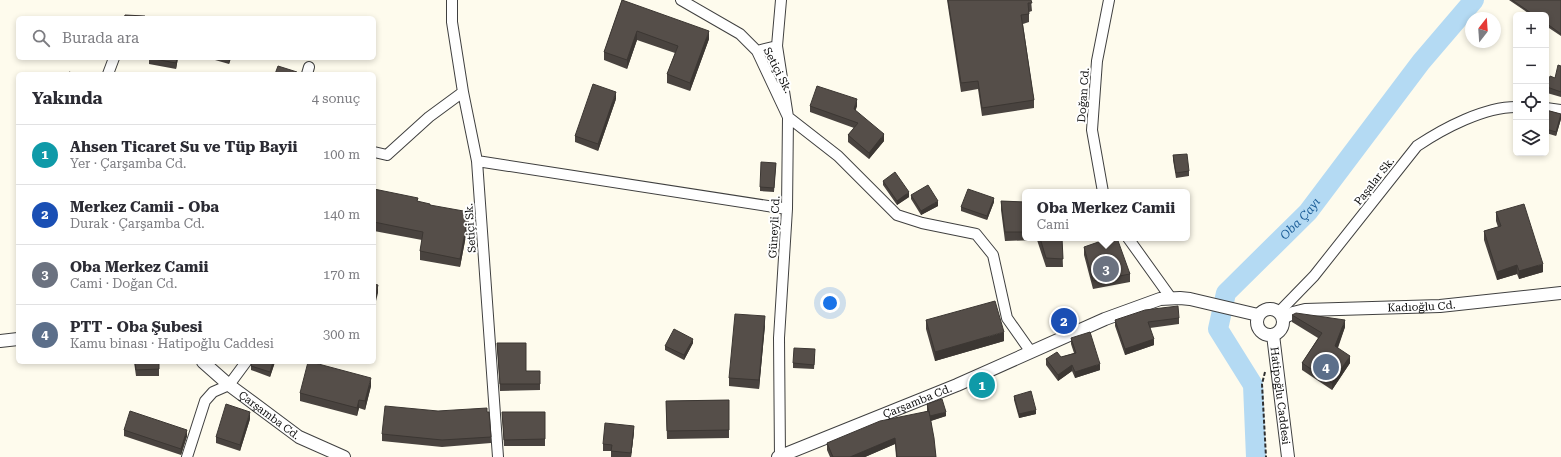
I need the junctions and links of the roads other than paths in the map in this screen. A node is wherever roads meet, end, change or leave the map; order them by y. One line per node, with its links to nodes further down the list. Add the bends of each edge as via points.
1 (452, 0): 9 (street, Setiçi Sk., via 452,22)
2 (681, 0): 6 (street, Setiçi Sk., via 740,34)
3 (781, 0): 5 (street, Güneyli Cd.)
4 (1110, 0): 16 (street, Doğan Cd., via 1097,61 1092,130)
5 (776, 46): 6 (street); 13 (street, Güneyli Cd.)
6 (757, 51): 13 (street, Setiçi Sk.)
7 (113, 60): 8 (street)
8 (109, 72)
9 (463, 92): 14 (street, via 429,117 387,155); 15 (street, Setiçi Sk.)
10 (1513, 107): 22 (street, Paşalar Sk., via 1502,107 1473,117 1438,132 1417,146)
11 (1549, 108): 12 (street)
12 (1561, 110)
13 (788, 117): 17 (street, Güneyli Cd.); 26 (street, via 838,156 897,215 976,234 993,255 1007,318)
14 (376, 152)
15 (477, 161): 17 (street); 32 (street, Setiçi Sk.)
16 (1102, 189)
17 (787, 209): 33 (street, Güneyli Cd., via 779,338)
18 (1130, 241): 20 (street)
19 (1561, 293): 22 (street, Kadıoğlu Cd., via 1440,306 1305,310)
20 (1171, 298): 21 (street, Çarşamba Cd., via 1190,299); 26 (street, Çarşamba Cd., via 1160,299 1105,319)
21 (1258, 315): 22 (street, via 1268,309); 23 (street, via 1256,322 1259,330)
22 (1281, 315): 23 (street, via 1281,328)
23 (1273, 335): 34 (street, Hatipoğlu Caddesi)
24 (16, 339): 25 (street)
25 (0, 341)
26 (1031, 352): 33 (street, Çarşamba Cd.)
27 (205, 364): 29 (street, Çarşamba Cd.)
28 (245, 364): 29 (street)
29 (229, 386): 30 (street, via 213,392 205,401); 31 (street, Çarşamba Cd., via 299,437)
30 (187, 457)
31 (344, 457)
32 (498, 457)
33 (779, 457)
34 (1288, 457)

